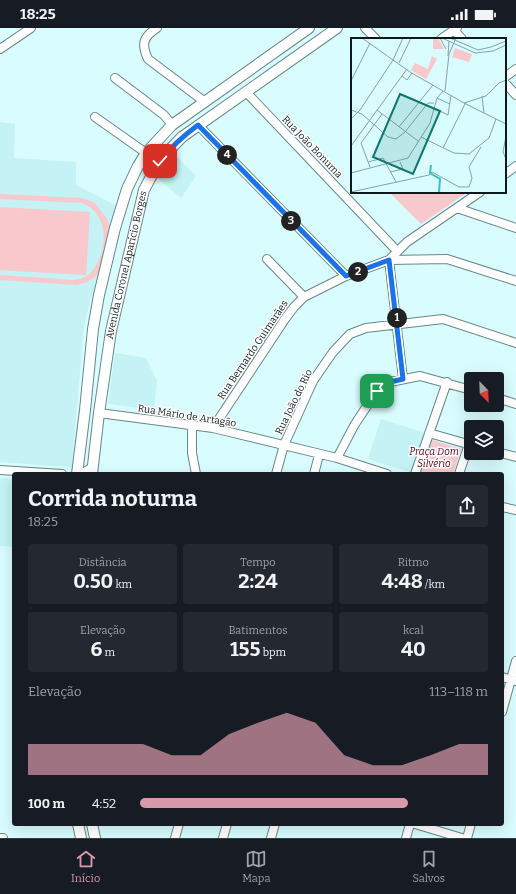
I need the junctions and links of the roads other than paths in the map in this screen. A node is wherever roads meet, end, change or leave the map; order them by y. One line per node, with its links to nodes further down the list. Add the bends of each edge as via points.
1 (31, 28): 10 (street)
2 (156, 28): 17 (street, via 144,43 148,59)
3 (309, 28): 17 (main road, Avenida Coronel Aparício Borges)
4 (337, 28): 15 (main road, Avenida Coronel Aparício Borges)
5 (365, 28): 7 (street)
6 (455, 29): 8 (street); 9 (street)
7 (375, 38)
8 (442, 38)
9 (461, 38)
10 (0, 50)
11 (516, 69): 12 (street)
12 (506, 76)
13 (115, 78): 19 (street, via 164,115)
14 (506, 84): 16 (street)
15 (246, 92): 20 (main road, Avenida Coronel Aparício Borges); 25 (street, Rua João Bonuma)
16 (516, 94)
17 (204, 102): 19 (main road, Avenida Coronel Aparício Borges)
18 (95, 117): 21 (street)
19 (172, 125): 21 (main road, Avenida Coronel Aparício Borges)
20 (198, 125): 28 (street); 38 (main road, Avenida Coronel Aparício Borges, via 170,148 144,190 111,331)
21 (146, 153): 52 (main road, Avenida Coronel Aparício Borges, via 127,189 99,295)
22 (479, 193): 23 (street, Rua Bernardo Guimarães)
23 (457, 208): 24 (street); 25 (street, Rua Bernardo Guimarães, via 406,242)
24 (516, 228)
25 (397, 251): 27 (street, Rua Bernardo Guimarães)
26 (267, 259): 30 (street)
27 (389, 260): 28 (street, Rua Bernardo Guimarães); 29 (street, via 447,259); 31 (street)
28 (346, 276): 30 (street, Rua Bernardo Guimarães)
29 (516, 281)
30 (304, 297): 40 (street, Rua Bernardo Guimarães, via 285,319)
31 (397, 323): 32 (street, Rua João do Rio, via 443,319); 33 (street); 43 (street, Rua João do Rio, via 366,328 350,334 337,347 313,380)
32 (516, 343)
33 (403, 379): 34 (street, via 420,376); 47 (street, via 390,382 377,391 354,424)
34 (447, 382): 35 (street); 41 (street)
35 (464, 388)
36 (504, 400): 37 (street)
37 (516, 404)
38 (99, 413): 39 (street, Rua Mário de Artagão); 50 (main road, Avenida Coronel Aparício Borges)
39 (192, 426): 40 (street, Rua Mário de Artagão); 53 (street, via 192,453)
40 (213, 428): 43 (street, Rua Mário de Artagão)
41 (429, 434): 42 (street); 57 (street)
42 (464, 443)
43 (284, 445): 45 (street, Rua Mário de Artagão); 54 (street, Rua João do Rio)
44 (504, 454): 46 (street)
45 (319, 455): 47 (street, Rua Mário de Artagão); 55 (street)
46 (516, 457)
47 (337, 458): 56 (street, Rua Mário de Artagão)
48 (464, 460): 58 (street)
49 (0, 470): 51 (street)
50 (92, 471)
51 (31, 472)
52 (77, 472)
53 (196, 472)
54 (277, 472)
55 (315, 472)
56 (375, 472)
57 (416, 472)
58 (460, 472)
59 (504, 507): 60 (street)
60 (516, 510)
61 (516, 661): 62 (street)
62 (509, 679): 63 (street)
63 (504, 703)
64 (78, 826): 71 (main road)
65 (179, 826): 72 (street)
66 (227, 826): 73 (street)
67 (274, 826): 74 (street)
68 (409, 826): 75 (street)
69 (422, 826): 76 (street)
70 (470, 826): 77 (street)
71 (81, 838)
72 (176, 838)
73 (224, 838)
74 (271, 838)
75 (406, 838)
76 (462, 838)
77 (467, 838)

